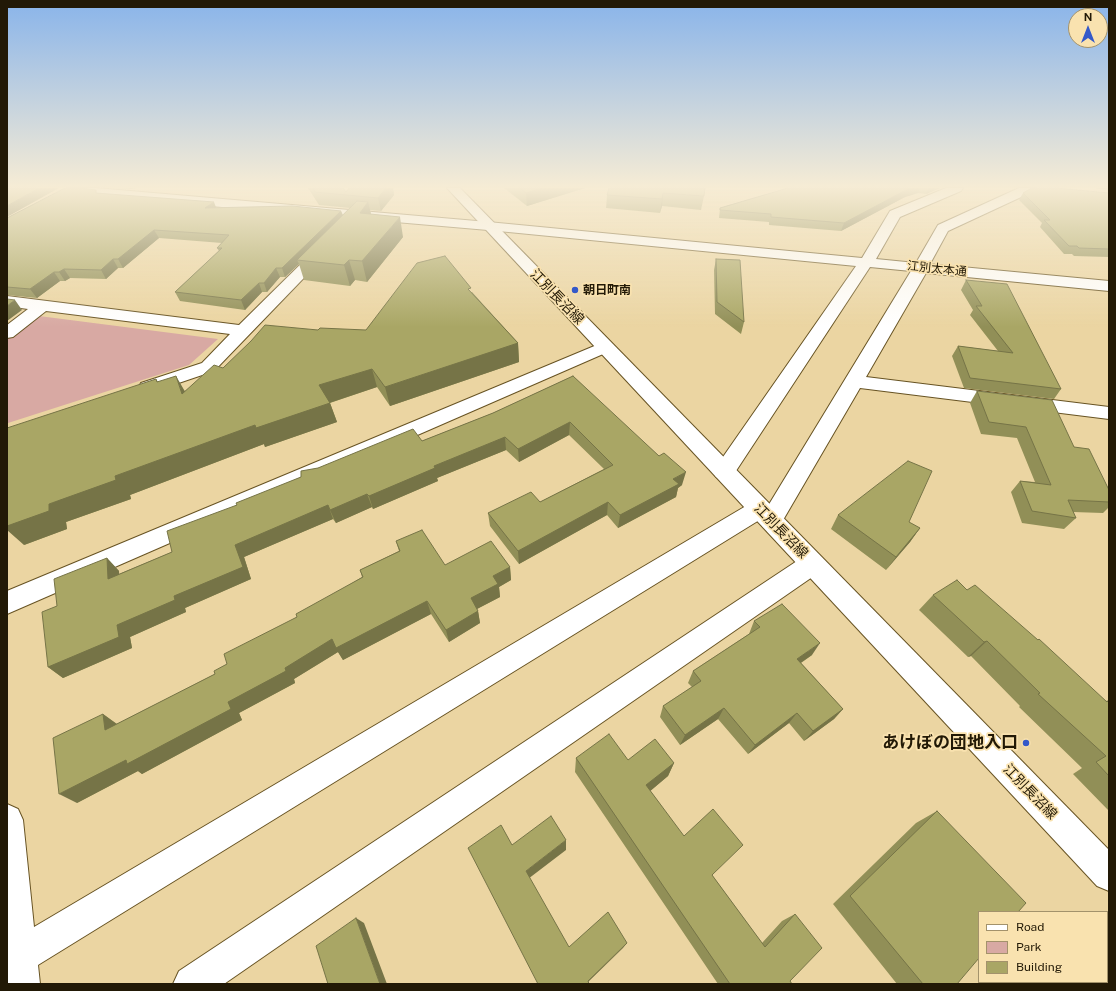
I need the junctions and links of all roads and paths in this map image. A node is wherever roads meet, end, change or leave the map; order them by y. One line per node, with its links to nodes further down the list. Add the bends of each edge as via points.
1 (339, 234): 11 (street)
2 (496, 234): 13 (street, 江別長沼線)
3 (575, 234): 6 (street, 江別太本通)
4 (883, 234): 6 (street)
5 (940, 234): 7 (street)
6 (866, 262): 7 (street, 江別太本通); 17 (street)
7 (921, 268): 8 (street, 江別太本通); 14 (street)
8 (1109, 286)
9 (7, 301): 10 (street)
10 (42, 306): 11 (street); 12 (street)
11 (243, 331): 15 (street, via 208,367)
12 (7, 333)
13 (604, 347): 17 (street, 江別長沼線); 20 (street)
14 (854, 382): 16 (street); 18 (street)
15 (134, 392)
16 (1108, 415)
17 (724, 472): 18 (street, 江別長沼線)
18 (765, 515): 19 (street, 江別長沼線); 23 (street)
19 (812, 564): 22 (street, 江別長沼線); 24 (street)
20 (7, 603)
21 (7, 820): 23 (street)
22 (1109, 874)
23 (15, 967)
24 (192, 984)

